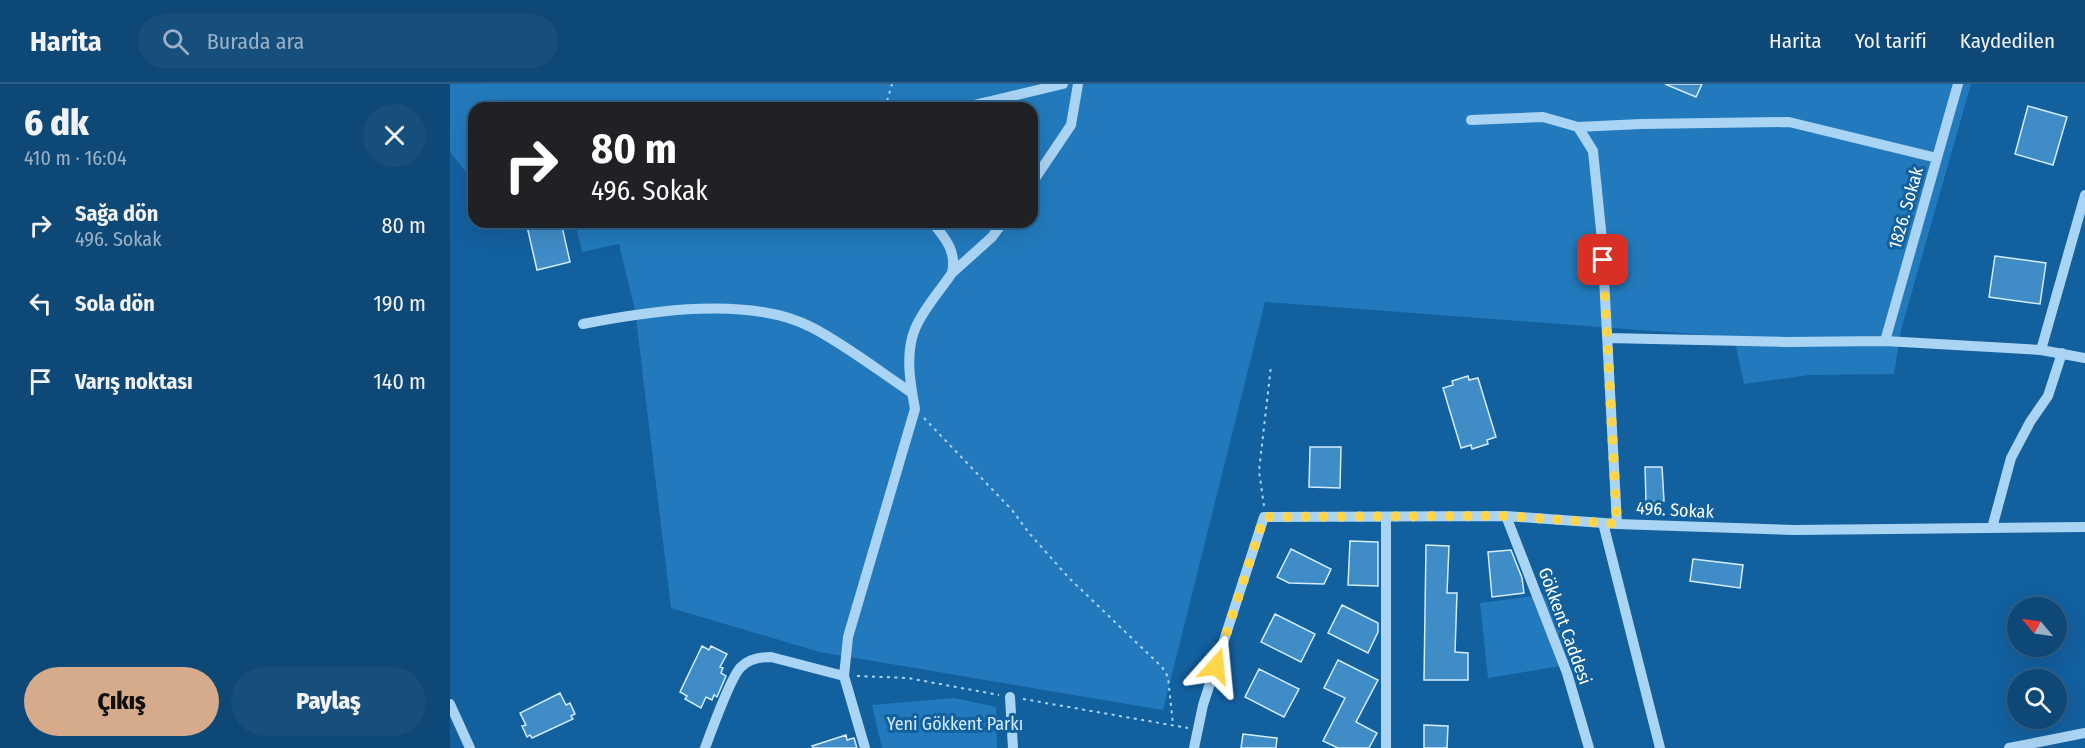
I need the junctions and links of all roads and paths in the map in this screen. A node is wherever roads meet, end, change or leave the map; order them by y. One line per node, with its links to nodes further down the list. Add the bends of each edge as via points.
1 (892, 84): 5 (path)
2 (1063, 84): 6 (street)
3 (1078, 84): 10 (street, via 1071,125)
4 (1958, 84): 9 (street, 1826. Sokak)
5 (887, 102)
6 (986, 102)
7 (1471, 120): 8 (street, via 1543,117)
8 (1578, 127): 9 (street, via 1790,122); 16 (street, via 1593,151)
9 (1937, 159): 17 (street, 1826. Sokak)
10 (1038, 174)
11 (2085, 195): 18 (street)
12 (937, 228): 14 (street, via 951,247)
13 (999, 228): 14 (street)
14 (952, 273): 22 (street, via 915,328 911,347)
15 (583, 324): 22 (street, via 683,310 772,314 813,327)
16 (1607, 338): 17 (street); 28 (street)
17 (1885, 341): 18 (street)
18 (2041, 350): 19 (street)
19 (2062, 353): 20 (street); 30 (street, via 2049,396 2011,458)
20 (2085, 358)
21 (1271, 366): 25 (path, via 1259,471)
22 (912, 393): 23 (street)
23 (915, 409): 31 (street, via 848,637); 34 (path, via 1012,510 1069,578 1162,667 1168,677 1173,726)
24 (1506, 516): 26 (street, 496. Sokak); 27 (street, 496. Sokak); 42 (street, Gökkent Caddesi, via 1567,673)
25 (1264, 517): 26 (street, 496. Sokak); 34 (street)
26 (1386, 517): 41 (street)
27 (1603, 523): 28 (street, 496. Sokak); 43 (street)
28 (1617, 524): 30 (street, 496. Sokak, via 1794,530)
29 (2085, 527): 30 (street, 496. Sokak)
30 (1992, 528)
31 (844, 676): 37 (street, via 771,657 748,661 737,671); 38 (street)
32 (1010, 697): 39 (street)
33 (450, 704): 36 (street)
34 (1197, 730): 40 (street)
35 (2085, 733): 44 (street)
36 (470, 748)
37 (705, 748)
38 (865, 748)
39 (1013, 748)
40 (1194, 748)
41 (1386, 748)
42 (1588, 748)
43 (1660, 748)
44 (2009, 748)

